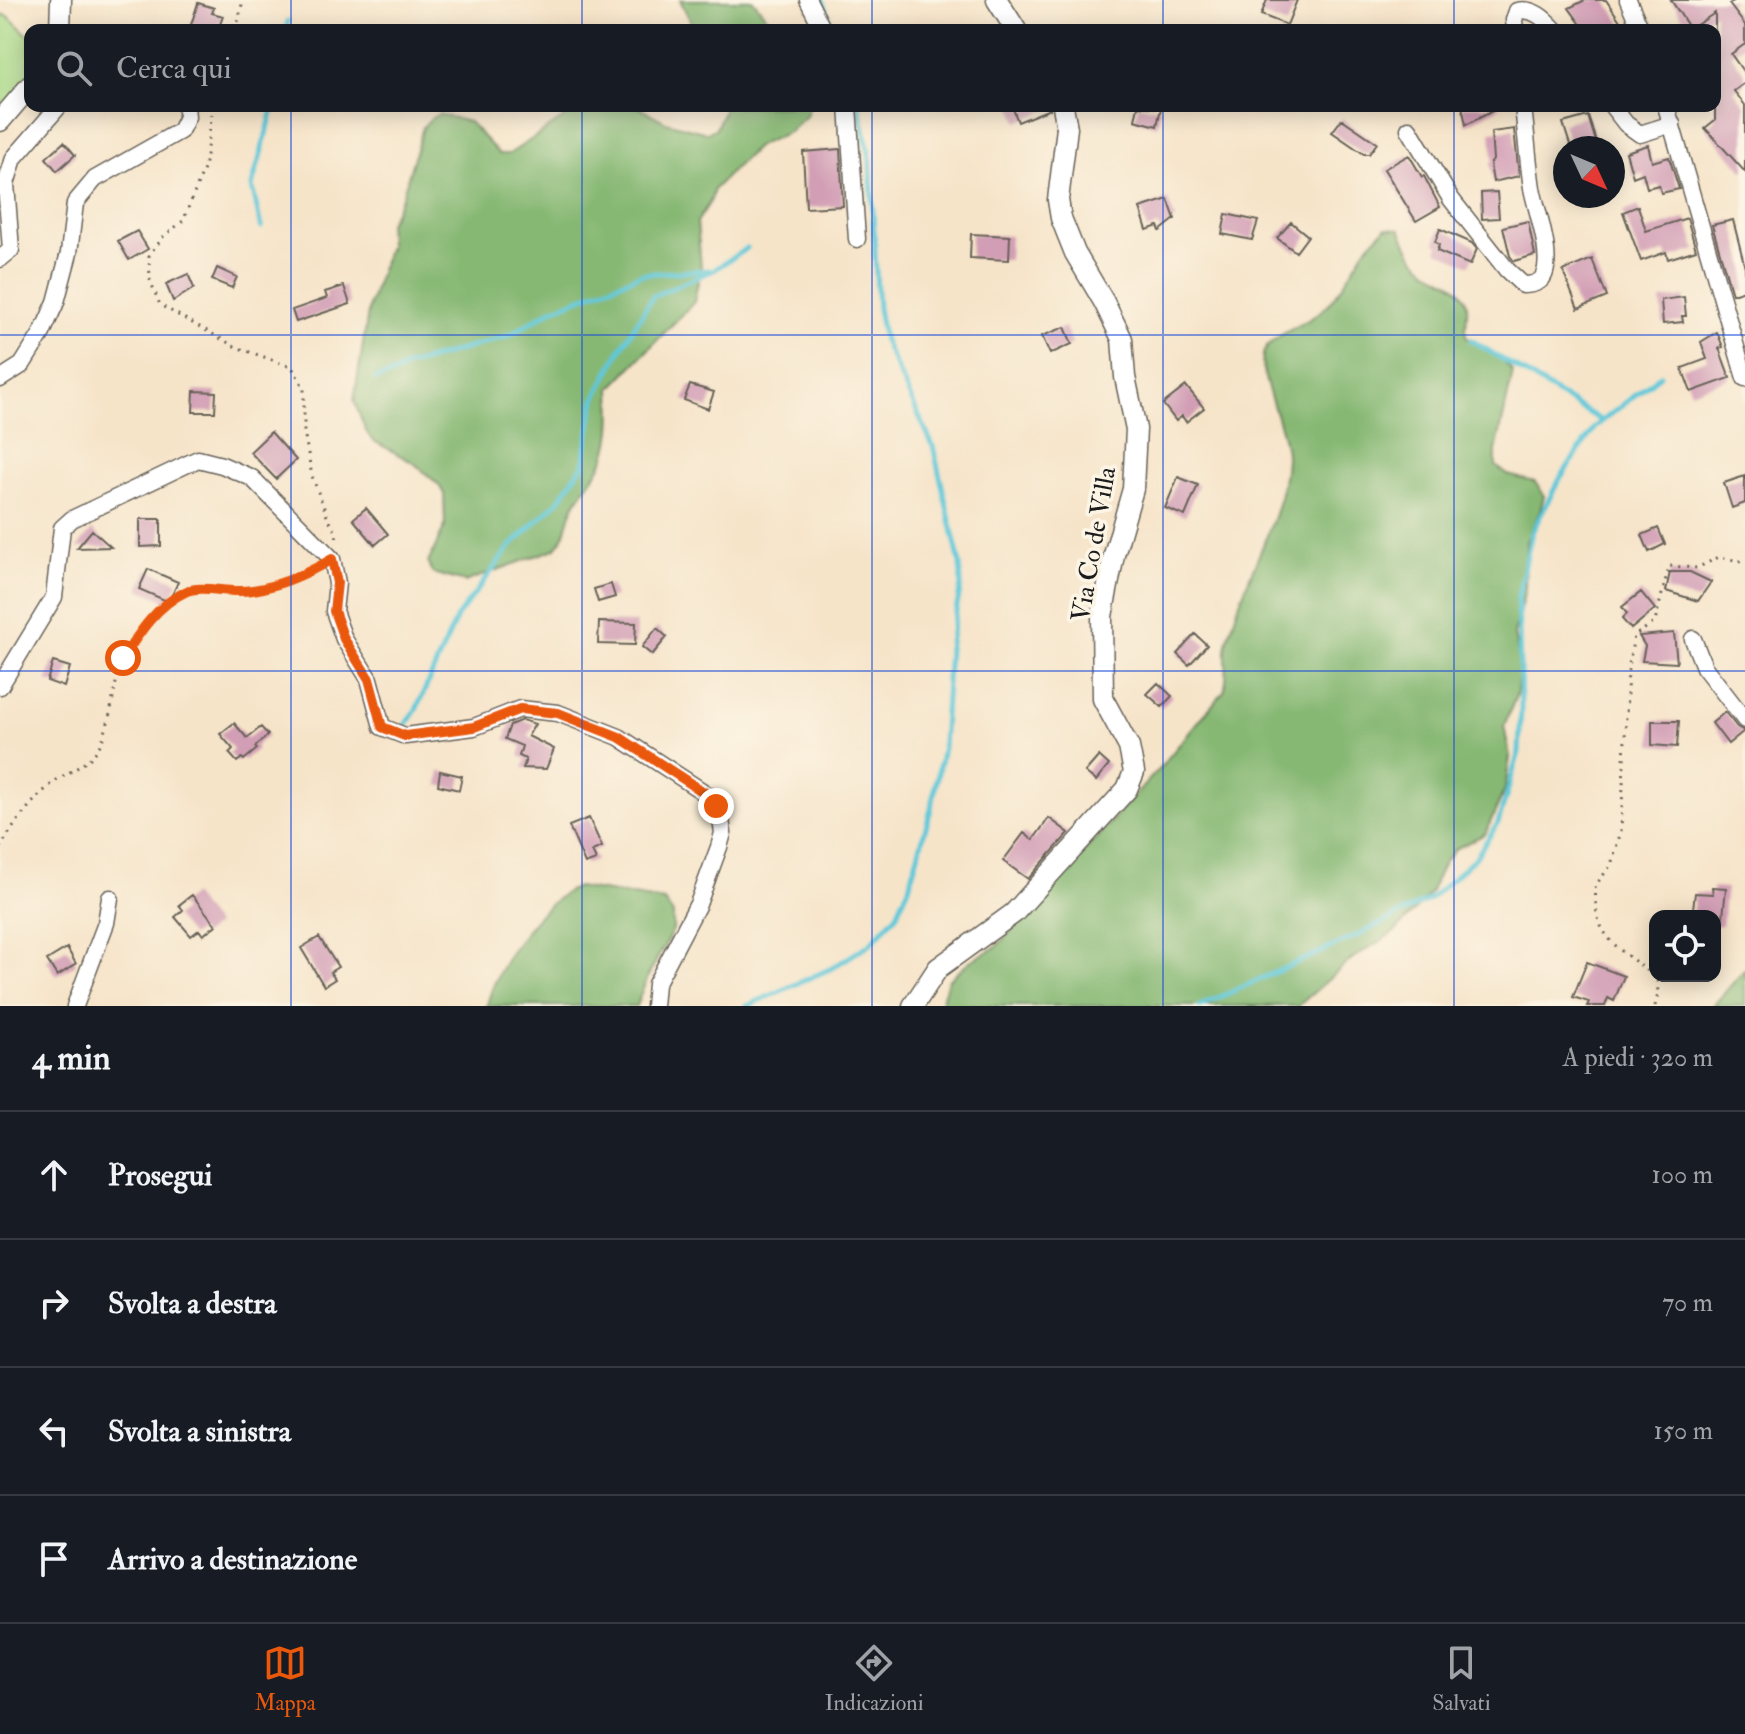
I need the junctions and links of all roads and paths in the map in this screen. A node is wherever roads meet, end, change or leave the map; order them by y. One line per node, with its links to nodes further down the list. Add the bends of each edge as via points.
1 (61, 0): 6 (street)
2 (243, 0): 7 (path)
3 (808, 0): 8 (street)
4 (997, 0): 9 (street)
5 (1628, 0): 12 (street)
6 (60, 24)
7 (237, 24)
8 (820, 24)
9 (1012, 24)
10 (1514, 24): 11 (street, via 1517,11 1525,9)
11 (1548, 24)
12 (1638, 24)
13 (24, 93): 22 (street)
14 (54, 112): 26 (street, via 14,158 6,184 11,250)
15 (187, 112): 28 (street, via 180,131 95,179 75,203 56,302 22,365)
16 (212, 112): 30 (path, via 204,169 183,221 149,255 150,280 160,305 236,347 292,367 304,388 312,476 337,534)
17 (848, 112): 25 (street)
18 (1064, 112): 38 (street, Via Co de Villa, via 1061,218 1122,339 1136,429 1133,489 1102,616 1101,680 1103,699 1129,747 1134,772 1127,789 1039,887 1014,913 938,968)
19 (1524, 112): 24 (street, via 1532,189 1547,256 1545,274 1530,285 1507,270 1451,199)
20 (1617, 112): 23 (street, via 1640,134)
21 (1668, 112): 23 (street)
22 (0, 121)
23 (1672, 124): 27 (street)
24 (1409, 129)
25 (857, 239)
26 (0, 259)
27 (1745, 378)
28 (0, 379)
29 (1745, 562): 39 (path, via 1719,557 1697,568 1669,566 1655,622 1634,636 1621,831 1611,865 1595,886 1598,919 1606,933 1629,959 1657,978)
30 (326, 563): 32 (street, via 252,478 198,459 62,528 54,597); 34 (path, via 242,592 187,590 145,624 123,658 96,752 55,781); 37 (street, via 337,583 334,611 369,679 382,727 405,736 474,727 520,709 558,713 619,737 708,795 723,833 698,904 656,984)
31 (1693, 639): 33 (street, via 1704,667)
32 (0, 686)
33 (1745, 720)
34 (0, 848)
35 (110, 898): 36 (street)
36 (75, 1006)
37 (654, 1006)
38 (913, 1006)
39 (1655, 1006)

